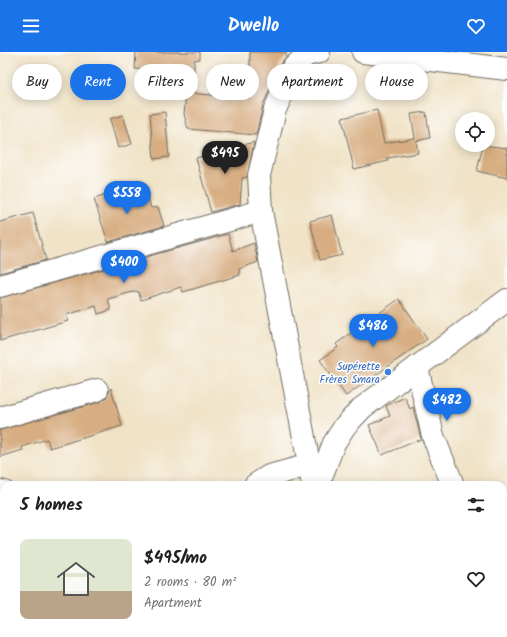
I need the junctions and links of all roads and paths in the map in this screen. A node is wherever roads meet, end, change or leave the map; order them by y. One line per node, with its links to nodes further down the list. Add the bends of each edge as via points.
1 (319, 52): 4 (street, via 306,55 292,69 276,110 259,175)
2 (363, 52): 3 (street)
3 (507, 69)
4 (261, 211): 5 (street); 10 (street)
5 (0, 286)
6 (507, 300): 7 (street)
7 (417, 367): 12 (street, via 362,408 345,426 334,443); 13 (street, via 433,436)
8 (97, 390): 9 (street)
9 (0, 418)
10 (311, 475): 11 (street, via 269,476)
11 (261, 481)
12 (320, 481)
13 (451, 481)

